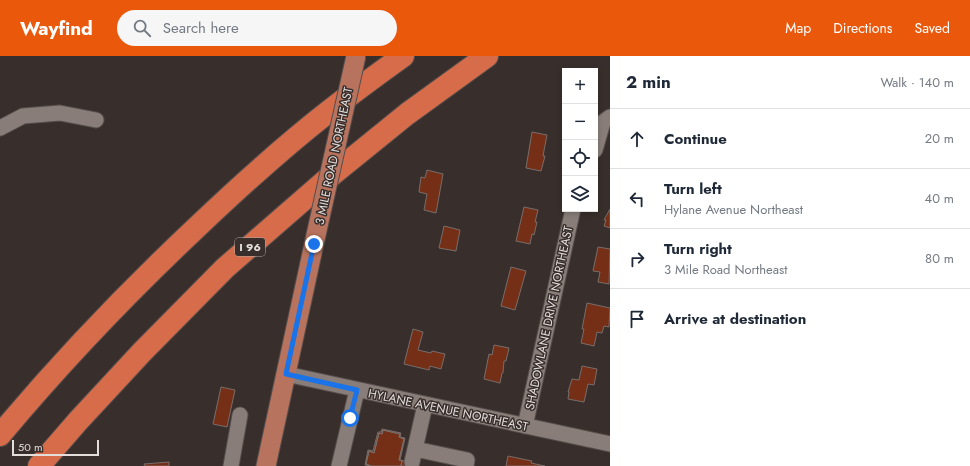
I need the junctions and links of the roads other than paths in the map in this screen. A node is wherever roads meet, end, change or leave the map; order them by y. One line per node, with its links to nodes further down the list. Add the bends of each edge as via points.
1 (356, 56): 9 (main road, 3 MILE ROAD NORTHEAST, bridge)
2 (403, 56): 14 (highway, via 327,112 215,209 95,328)
3 (487, 56): 16 (highway, I 96, via 382,134 225,268 142,352)
4 (610, 117): 7 (street, via 603,122)
5 (96, 120): 6 (street, via 60,112 23,116)
6 (0, 128)
7 (598, 140)
8 (572, 212): 13 (street, SHADOWLANE DRIVE NORTHEAST)
9 (286, 374): 10 (street, HYLANE AVENUE NORTHEAST); 18 (main road, 3 MILE ROAD NORTHEAST)
10 (357, 390): 11 (street, HYLANE AVENUE NORTHEAST); 19 (street)
11 (425, 405): 13 (street, HYLANE AVENUE NORTHEAST); 20 (street, via 414,456 467,460)
12 (240, 415): 17 (street)
13 (525, 426): 15 (street, HYLANE AVENUE NORTHEAST)
14 (0, 435)
15 (610, 444)
16 (39, 466)
17 (231, 466)
18 (266, 466)
19 (339, 466)
20 (466, 466)

